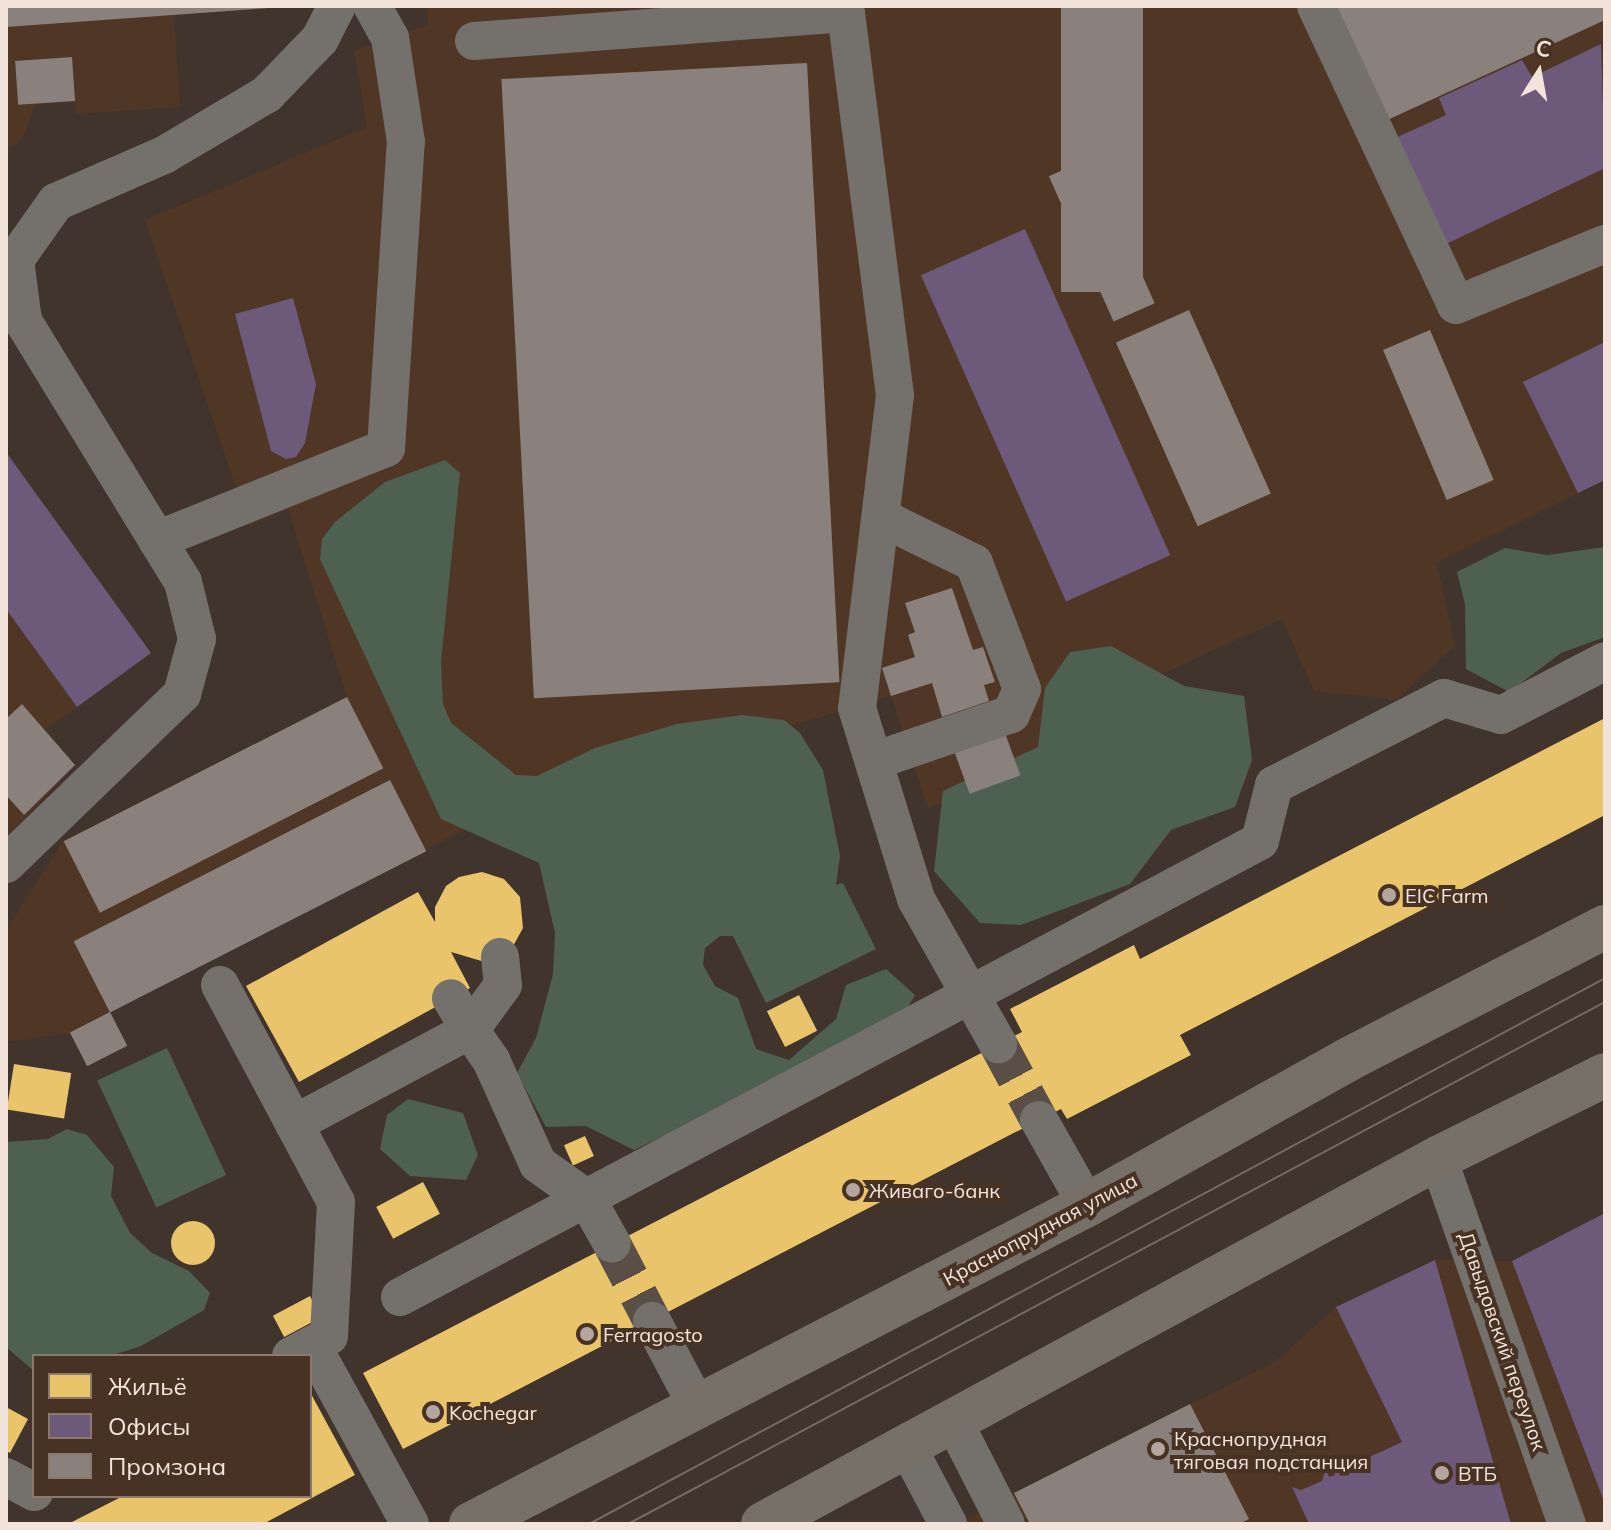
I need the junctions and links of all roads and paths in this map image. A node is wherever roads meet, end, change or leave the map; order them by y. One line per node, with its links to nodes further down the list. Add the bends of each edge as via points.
1 (337, 6): 6 (street, via 320,39 267,94 164,155 56,202)
2 (372, 6): 8 (street, via 390,38 406,142 386,448)
3 (1316, 6): 5 (street, via 1456,305)
4 (474, 41): 7 (street, via 846,13 895,395)
5 (1605, 244)
6 (9, 254): 8 (street, via 23,321)
7 (882, 518): 10 (street, via 857,708); 10 (street, via 974,563 1022,689 1011,714)
8 (157, 540): 11 (street, via 183,582 197,639 182,694)
9 (1605, 661): 15 (street, via 1501,715 1444,698 1274,785 1260,841)
10 (874, 761): 15 (street, via 916,899)
11 (6, 864)
12 (1605, 927): 23 (main road, Краснопрудная улица, via 1347,1060)
13 (500, 957): 16 (street, via 503,985)
14 (220, 985): 20 (street)
15 (971, 997): 17 (street); 22 (street)
16 (460, 1014): 20 (street); 22 (street, via 491,1060 538,1164)
17 (998, 1044)
18 (1605, 1075): 21 (main road)
19 (1039, 1120): 23 (street)
20 (294, 1124): 27 (street, via 336,1202 329,1336)
21 (1438, 1158): 30 (main road); 39 (street, Давыдовский переулок)
22 (587, 1199): 24 (street); 25 (street)
23 (1087, 1205): 29 (main road, Краснопрудная улица)
24 (612, 1244)
25 (400, 1297)
26 (652, 1321): 29 (street)
27 (302, 1350)
28 (312, 1366): 34 (street)
29 (698, 1408): 35 (main road, Краснопрудная улица)
30 (954, 1422): 31 (main road); 38 (street)
31 (908, 1448): 36 (main road); 37 (street)
32 (6, 1477): 33 (street)
33 (32, 1491)
34 (410, 1524)
35 (471, 1524)
36 (763, 1524)
37 (948, 1524)
38 (1006, 1524)
39 (1567, 1524)

